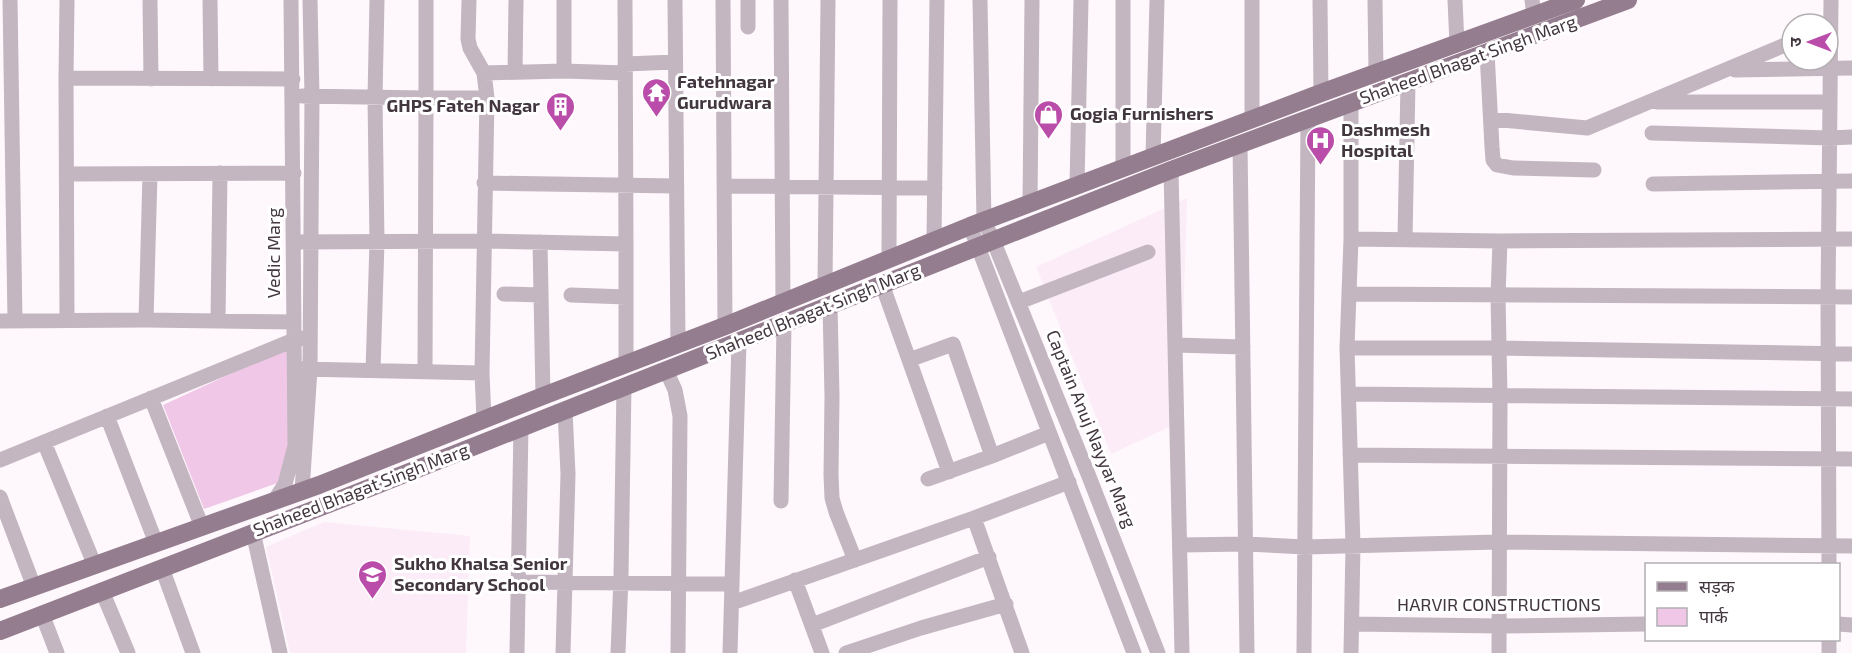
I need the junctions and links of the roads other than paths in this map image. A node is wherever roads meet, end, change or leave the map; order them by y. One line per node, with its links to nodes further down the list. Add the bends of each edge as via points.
1 (10, 0): 118 (street)
2 (67, 0): 45 (street)
3 (150, 0): 46 (street)
4 (210, 0): 47 (street)
5 (291, 0): 48 (street, Vedic Marg)
6 (310, 0): 52 (street, Vedic Marg)
7 (377, 0): 53 (street)
8 (426, 0): 54 (street)
9 (469, 0): 41 (street, via 470,48)
10 (516, 0): 42 (street)
11 (564, 0): 40 (street)
12 (625, 0): 37 (street)
13 (675, 0): 36 (street)
14 (723, 0): 81 (street)
15 (748, 0): 32 (street)
16 (781, 0): 82 (street)
17 (828, 0): 83 (street)
18 (890, 0): 84 (street)
19 (937, 0): 85 (street)
20 (980, 0): 87 (street)
21 (1032, 0): 86 (street)
22 (1081, 0): 79 (street)
23 (1123, 0): 67 (street)
24 (1157, 0): 66 (street)
25 (1252, 0): 59 (street)
26 (1320, 0): 50 (street)
27 (1375, 0): 44 (street)
28 (1455, 0): 33 (street)
29 (1576, 0): 31 (main road, Shaheed Bhagat Singh Marg)
30 (1628, 0): 35 (main road, Shaheed Bhagat Singh Marg)
31 (1533, 8): 33 (main road, Shaheed Bhagat Singh Marg)
32 (748, 27)
33 (1457, 44): 44 (main road, Shaheed Bhagat Singh Marg)
34 (1780, 47): 39 (street)
35 (1487, 52): 49 (main road, Shaheed Bhagat Singh Marg); 61 (street)
36 (675, 62): 37 (street); 80 (street)
37 (625, 68): 40 (street); 78 (street)
38 (1780, 69): 39 (street)
39 (1725, 70): 56 (street)
40 (564, 71): 42 (street)
41 (484, 72): 42 (street); 55 (street)
42 (515, 72)
43 (1830, 72): 57 (street)
44 (1377, 73): 50 (main road, Shaheed Bhagat Singh Marg)
45 (66, 78): 46 (street); 72 (street)
46 (151, 79): 47 (street)
47 (210, 79): 48 (street)
48 (292, 79): 51 (street, Vedic Marg)
49 (1408, 82): 58 (main road, Shaheed Bhagat Singh Marg); 89 (street)
50 (1321, 93): 59 (main road, Shaheed Bhagat Singh Marg)
51 (293, 95): 52 (street); 71 (street, Vedic Marg)
52 (312, 96): 53 (street); 96 (street, Vedic Marg)
53 (375, 98): 54 (street); 97 (street)
54 (426, 98): 55 (street); 98 (street)
55 (487, 98): 76 (street)
56 (1648, 102): 57 (street); 61 (street, via 1587,128)
57 (1830, 102): 64 (street)
58 (1351, 103): 60 (main road, Shaheed Bhagat Singh Marg); 88 (street)
59 (1252, 119): 66 (main road, Shaheed Bhagat Singh Marg)
60 (1308, 119): 65 (main road, Shaheed Bhagat Singh Marg); 177 (street)
61 (1491, 119): 69 (street, via 1493,160 1497,165)
62 (1652, 133): 64 (street)
63 (1852, 137): 64 (street)
64 (1830, 138): 74 (street)
65 (1240, 144): 68 (main road, Shaheed Bhagat Singh Marg); 129 (street)
66 (1153, 156): 67 (main road, Shaheed Bhagat Singh Marg)
67 (1123, 168): 79 (main road, Shaheed Bhagat Singh Marg)
68 (1171, 170): 100 (main road, Shaheed Bhagat Singh Marg); 128 (street)
69 (1594, 170)
70 (220, 173): 71 (street); 73 (street); 120 (street)
71 (294, 173): 95 (street, Vedic Marg)
72 (67, 174): 73 (street); 119 (street)
73 (150, 174): 117 (street)
74 (1830, 181): 75 (street); 77 (street); 90 (street)
75 (1852, 181)
76 (484, 183): 78 (street); 93 (street)
77 (1653, 184)
78 (626, 185): 80 (street); 101 (street)
79 (1077, 185): 86 (main road, Shaheed Bhagat Singh Marg)
80 (676, 186): 127 (street)
81 (726, 186): 82 (street); 123 (street)
82 (782, 187): 83 (street); 114 (street)
83 (826, 187): 84 (street); 105 (street)
84 (889, 187): 85 (street); 103 (street)
85 (935, 188): 92 (street)
86 (1030, 204): 87 (main road, Shaheed Bhagat Singh Marg)
87 (977, 223): 92 (main road, Shaheed Bhagat Singh Marg); 100 (street, Captain Anuj Nayyar Marg)
88 (1351, 238): 89 (street); 107 (street)
89 (1405, 239): 94 (street)
90 (1830, 239): 91 (street); 94 (street); 113 (street)
91 (1852, 239)
92 (934, 240): 103 (main road, Shaheed Bhagat Singh Marg)
93 (484, 241): 98 (street); 99 (street); 140 (street)
94 (1500, 241): 110 (street)
95 (294, 242): 96 (street); 121 (street, Vedic Marg)
96 (311, 242): 97 (street); 124 (street, Vedic Marg)
97 (377, 242): 98 (street); 138 (street)
98 (425, 242): 139 (street)
99 (540, 242): 101 (street); 108 (street)
100 (985, 243): 104 (main road, Shaheed Bhagat Singh Marg); 115 (street, Captain Anuj Nayyar Marg); 152 (street, Captain Anuj Nayyar Marg)
101 (626, 244): 111 (street)
102 (1148, 252): 115 (street)
103 (889, 258): 105 (main road, Shaheed Bhagat Singh Marg)
104 (882, 284): 116 (main road, Shaheed Bhagat Singh Marg); 134 (street)
105 (825, 285): 114 (main road, Shaheed Bhagat Singh Marg)
106 (504, 294): 108 (street)
107 (1350, 294): 110 (street); 130 (street)
108 (541, 295): 143 (street)
109 (571, 295): 111 (street)
110 (1498, 296): 113 (street); 131 (street)
111 (626, 297): 135 (street)
112 (1852, 297): 113 (street)
113 (1828, 298): 133 (street)
114 (783, 302): 123 (main road, Shaheed Bhagat Singh Marg)
115 (1019, 302): 213 (street, Captain Anuj Nayyar Marg)
116 (830, 304): 122 (main road, Shaheed Bhagat Singh Marg); 179 (street, via 832,498)
117 (146, 320): 119 (street); 120 (street)
118 (8, 321): 119 (street)
119 (67, 321)
120 (218, 321): 121 (street)
121 (294, 322): 125 (street, Vedic Marg)
122 (784, 324): 126 (main road, Shaheed Bhagat Singh Marg); 166 (street)
123 (725, 326): 127 (main road, Shaheed Bhagat Singh Marg)
124 (310, 336): 125 (street); 136 (street, Vedic Marg)
125 (294, 340): 136 (street, Vedic Marg); 145 (street)
126 (739, 342): 137 (main road, Shaheed Bhagat Singh Marg); 188 (street)
127 (678, 344): 135 (main road, Shaheed Bhagat Singh Marg)
128 (1175, 345): 129 (street); 173 (street)
129 (1243, 347): 172 (street)
130 (1347, 348): 131 (street); 142 (street)
131 (1499, 348): 133 (street); 144 (street)
132 (1852, 354): 133 (street)
133 (1828, 355): 146 (street)
134 (909, 360): 155 (street, via 953,344); 160 (street)
135 (626, 364): 143 (main road, Shaheed Bhagat Singh Marg)
136 (302, 369): 138 (street); 163 (street, Vedic Marg); 165 (street, Vedic Marg, via 295,446 285,484)
137 (666, 370): 141 (main road, Shaheed Bhagat Singh Marg); 187 (street, via 680,416)
138 (373, 371): 139 (street)
139 (424, 372): 140 (street)
140 (482, 374): 150 (street)
141 (624, 387): 148 (main road, Shaheed Bhagat Singh Marg); 186 (street)
142 (1349, 394): 144 (street); 154 (street)
143 (543, 396): 150 (main road, Shaheed Bhagat Singh Marg)
144 (1500, 396): 146 (street); 156 (street)
145 (151, 398): 149 (street); 168 (street)
146 (1829, 399): 147 (street); 157 (street)
147 (1852, 399)
148 (565, 410): 151 (main road, Shaheed Bhagat Singh Marg); 185 (street)
149 (107, 416): 153 (street); 171 (street)
150 (484, 419): 163 (main road, Shaheed Bhagat Singh Marg)
151 (521, 427): 169 (main road, Shaheed Bhagat Singh Marg); 184 (street)
152 (1049, 433): 155 (street); 162 (street, Captain Anuj Nayyar Marg)
153 (44, 442): 159 (street); 181 (street)
154 (1350, 454): 156 (street); 174 (street)
155 (992, 456): 160 (street)
156 (1499, 456): 157 (street); 170 (street)
157 (1828, 458): 158 (street); 175 (street)
158 (1852, 459)
159 (0, 460)
160 (949, 472): 161 (street)
161 (928, 479)
162 (1068, 482): 167 (street); 212 (street, Captain Anuj Nayyar Marg)
163 (302, 491): 165 (main road, Shaheed Bhagat Singh Marg)
164 (0, 497): 189 (street)
165 (274, 501): 168 (main road, Shaheed Bhagat Singh Marg)
166 (781, 501)
167 (974, 518): 178 (street); 179 (street)
168 (202, 527): 171 (main road, Shaheed Bhagat Singh Marg)
169 (254, 532): 182 (main road, Shaheed Bhagat Singh Marg); 203 (street)
170 (1498, 542): 174 (street); 175 (street); 198 (street)
171 (156, 543): 181 (main road, Shaheed Bhagat Singh Marg)
172 (1246, 544): 173 (street); 177 (street); 215 (street)
173 (1180, 545): 214 (street)
174 (1353, 545): 177 (street); 195 (street)
175 (1829, 546): 176 (street); 180 (street)
176 (1852, 546)
177 (1305, 548): 216 (street)
178 (988, 557): 193 (street); 197 (street)
179 (855, 560): 183 (street)
180 (1829, 563)
181 (94, 566): 189 (main road, Shaheed Bhagat Singh Marg)
182 (162, 568): 190 (main road, Shaheed Bhagat Singh Marg); 202 (street)
183 (795, 580): 192 (street); 197 (street)
184 (519, 582): 185 (street); 204 (street)
185 (566, 582): 186 (street); 205 (street)
186 (621, 582): 187 (street); 206 (street)
187 (678, 583): 188 (street); 207 (street)
188 (732, 584): 192 (street)
189 (34, 587): 191 (main road, Shaheed Bhagat Singh Marg)
190 (102, 591): 194 (main road, Shaheed Bhagat Singh Marg); 201 (street)
191 (0, 599)
192 (732, 603): 208 (street)
193 (1006, 604): 210 (street); 211 (street)
194 (42, 614): 199 (main road, Shaheed Bhagat Singh Marg); 200 (street)
195 (1352, 624): 198 (street, HARVIR CONSTRUCTIONS); 217 (street)
196 (1645, 624): 198 (street, HARVIR CONSTRUCTIONS)
197 (812, 625): 209 (street)
198 (1499, 626): 218 (street)
199 (0, 631)
200 (57, 653)
201 (128, 653)
202 (193, 653)
203 (280, 653)
204 (517, 653)
205 (563, 653)
206 (618, 653)
207 (678, 653)
208 (730, 653)
209 (822, 653)
210 (846, 653)
211 (1022, 653)
212 (1134, 653)
213 (1158, 653)
214 (1182, 653)
215 (1247, 653)
216 (1304, 653)
217 (1351, 653)
218 (1499, 653)

